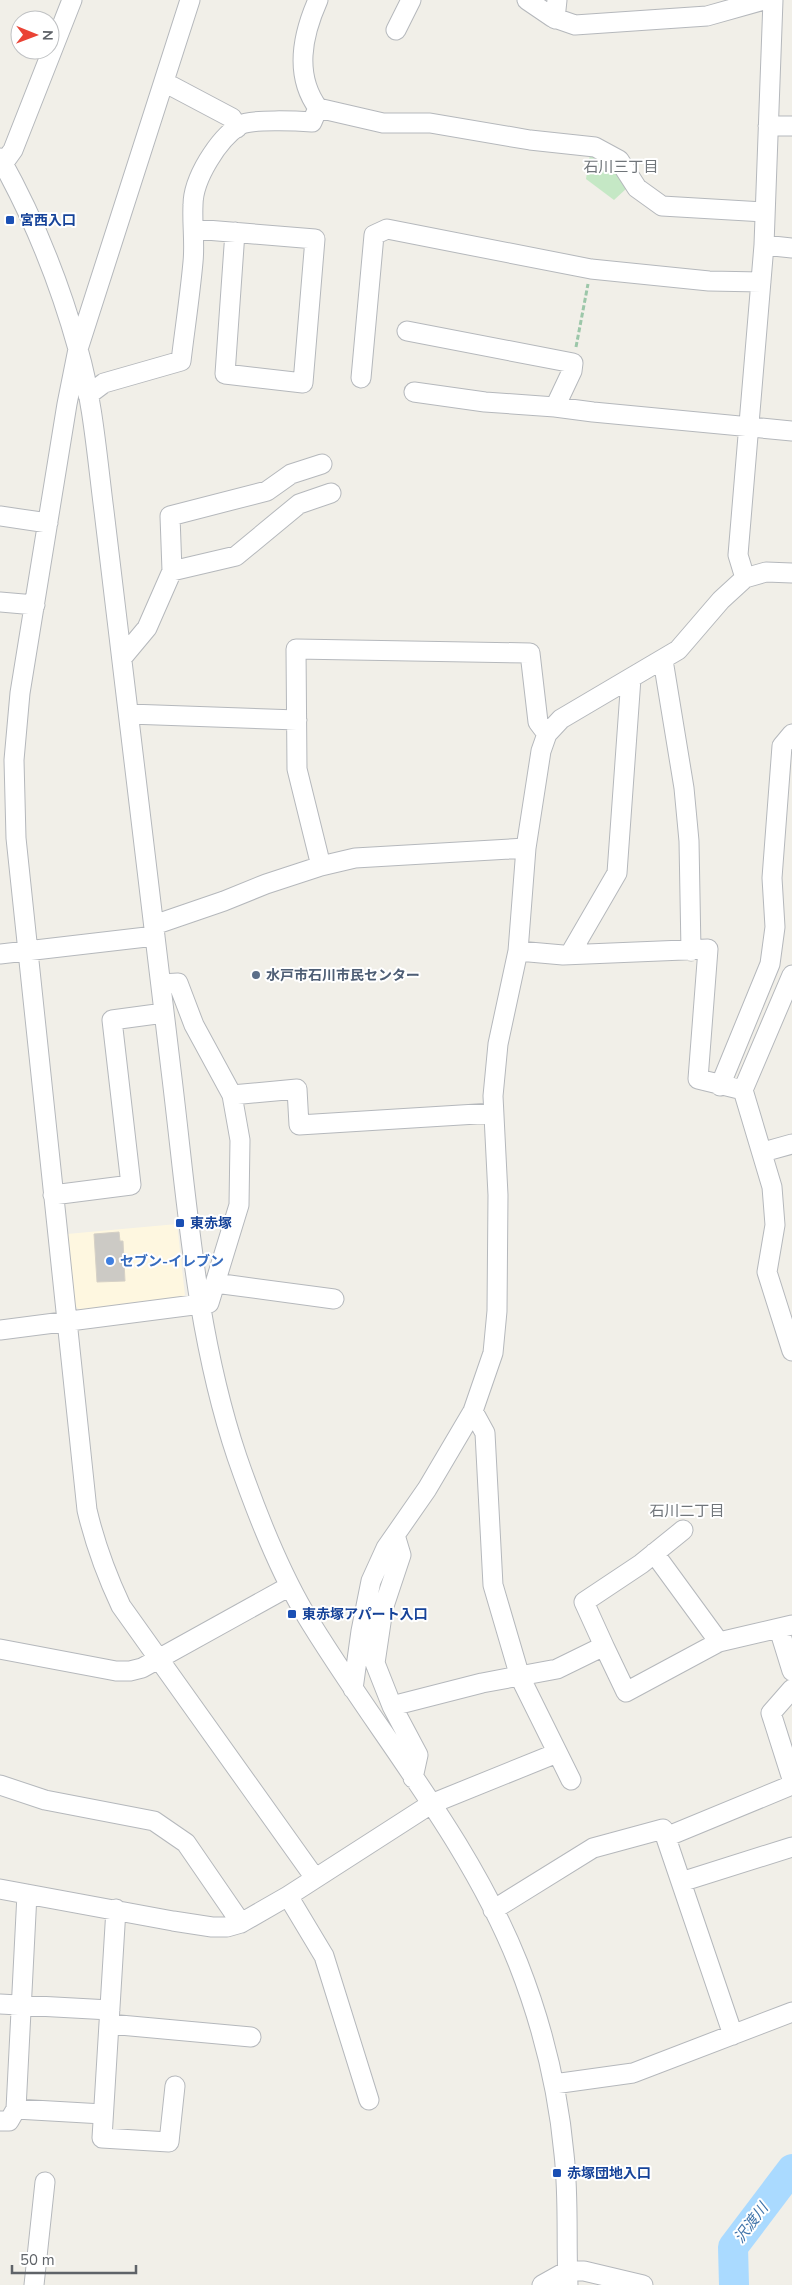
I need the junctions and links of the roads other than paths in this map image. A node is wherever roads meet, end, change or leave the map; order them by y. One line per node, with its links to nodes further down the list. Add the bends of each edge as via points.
1 (72, 0): 16 (street, via 13,150)
2 (190, 0): 11 (street)
3 (318, 0): 12 (street, via 302,52 302,75)
4 (411, 0): 10 (street)
5 (527, 0): 9 (street)
6 (764, 0): 8 (street)
7 (773, 0): 13 (street)
8 (737, 4): 9 (street, via 707,16 575,25)
9 (556, 9)
10 (396, 30)
11 (164, 82): 15 (street, via 232,118); 24 (street)
12 (318, 108): 15 (street, via 312,122 277,121 241,124); 17 (street, via 383,124 430,122 530,140 595,147 619,160 637,188 662,206)
13 (768, 126): 14 (street); 17 (street)
14 (792, 126)
15 (237, 128): 18 (street, via 211,154 201,174 192,204)
16 (2, 161): 24 (street, via 39,239)
17 (765, 212): 20 (street)
18 (194, 229): 19 (street); 27 (street, via 181,361 104,383)
19 (235, 232): 19 (street, via 315,239 303,383 225,374)
20 (764, 245): 21 (street); 22 (street)
21 (792, 248)
22 (761, 282): 25 (street, via 709,281 591,269 387,229 374,235); 29 (street)
23 (407, 331): 28 (street, via 573,363)
24 (78, 349): 27 (street); 36 (street)
25 (360, 378)
26 (414, 392): 28 (street)
27 (88, 395): 42 (street)
28 (555, 407): 29 (street)
29 (750, 427): 30 (street); 39 (street, via 738,555)
30 (792, 431)
31 (322, 464): 32 (street)
32 (288, 476): 34 (street); 37 (street, via 267,491 170,516)
33 (331, 493): 34 (street)
34 (299, 504): 37 (street, via 236,556)
35 (0, 516): 36 (street)
36 (48, 523): 41 (street)
37 (172, 571): 42 (street, via 147,628)
38 (792, 573): 39 (street, via 766,572)
39 (745, 578): 43 (street, via 721,600 678,650)
40 (0, 602): 41 (street)
41 (35, 606): 52 (street, via 20,693 14,760 16,838)
42 (122, 658): 45 (street)
43 (663, 660): 44 (street); 54 (street, via 684,788)
44 (631, 678): 47 (street, via 561,719); 56 (street, via 617,873)
45 (129, 714): 46 (street); 51 (street)
46 (296, 720): 47 (street, via 296,649 530,653 538,722); 50 (street, via 297,769)
47 (547, 734): 49 (street, via 541,751)
48 (792, 734): 60 (street, via 782,746 772,878 775,927 770,964)
49 (526, 848): 50 (street, via 355,858); 53 (street)
50 (320, 866): 51 (street, via 266,884)
51 (155, 931): 52 (street); 58 (street)
52 (27, 951): 55 (street); 66 (street)
53 (518, 951): 56 (street); 63 (street, via 498,1044)
54 (691, 951): 56 (street); 60 (street, via 708,949 698,1079)
55 (0, 954)
56 (570, 954)
57 (792, 975): 61 (street)
58 (161, 984): 59 (street); 62 (street, via 178,983 194,1025)
59 (164, 1013): 66 (street, via 112,1020 132,1185); 69 (street)
60 (720, 1086): 61 (street)
61 (743, 1090): 65 (street)
62 (232, 1095): 63 (street, via 297,1090 299,1125); 67 (street, via 240,1140 239,1205)
63 (493, 1113): 73 (street, via 498,1195 497,1311 492,1353)
64 (792, 1144): 65 (street)
65 (763, 1152): 72 (street, via 772,1187 775,1225 767,1272)
66 (53, 1195): 70 (street)
67 (216, 1283): 68 (street); 69 (street, via 209,1303)
68 (334, 1299)
69 (200, 1305): 70 (street); 77 (street, via 225,1420 249,1492)
70 (66, 1321): 71 (street); 82 (street, via 87,1510 95,1544 121,1606)
71 (0, 1330)
72 (792, 1351)
73 (473, 1411): 75 (street); 84 (street, via 485,1433 493,1585)
74 (683, 1530): 76 (street)
75 (395, 1535): 86 (street, via 371,1581); 87 (street, via 400,1555 384,1609 375,1664)
76 (654, 1553): 79 (street); 80 (street, via 584,1602)
77 (290, 1586): 82 (street); 86 (street)
78 (785, 1627): 79 (street); 83 (street)
79 (719, 1642): 80 (street, via 626,1692)
80 (604, 1646): 84 (street, via 557,1669)
81 (0, 1649): 82 (street, via 116,1671 142,1668)
82 (157, 1660): 97 (street)
83 (792, 1671)
84 (520, 1677): 87 (street, via 482,1683); 88 (street)
85 (792, 1688): 90 (street, via 770,1713)
86 (353, 1689): 89 (street)
87 (392, 1706): 89 (street, via 418,1756)
88 (557, 1754): 91 (street); 94 (street)
89 (413, 1778): 94 (street)
90 (792, 1779)
91 (570, 1780)
92 (0, 1785): 104 (street, via 45,1800 154,1821 186,1843)
93 (792, 1785): 95 (street)
94 (431, 1804): 97 (street); 103 (street)
95 (666, 1837): 98 (street); 103 (street, via 663,1829 593,1848)
96 (792, 1847): 98 (street)
97 (315, 1878): 101 (street)
98 (681, 1882): 109 (street)
99 (0, 1889): 100 (street)
100 (27, 1894): 102 (street); 106 (street)
101 (288, 1896): 104 (street); 113 (street, via 324,1956)
102 (116, 1909): 104 (street, via 212,1927); 108 (street)
103 (493, 1910): 111 (street, via 519,1966)
104 (241, 1923)
105 (0, 2004): 106 (street)
106 (21, 2004): 108 (street); 114 (street)
107 (792, 2012): 109 (street)
108 (109, 2017): 110 (street); 115 (street)
109 (733, 2035): 111 (street, via 633,2073)
110 (251, 2037)
111 (554, 2084): 118 (street, via 564,2153)
112 (176, 2086): 115 (street, via 169,2142 102,2138)
113 (369, 2100)
114 (16, 2109): 115 (street); 116 (street, via 9,2121)
115 (103, 2114)
116 (0, 2121)
117 (45, 2182): 119 (street)
118 (568, 2278): 120 (street); 121 (street, via 584,2271)
119 (34, 2285)
120 (542, 2285)
121 (643, 2285)

